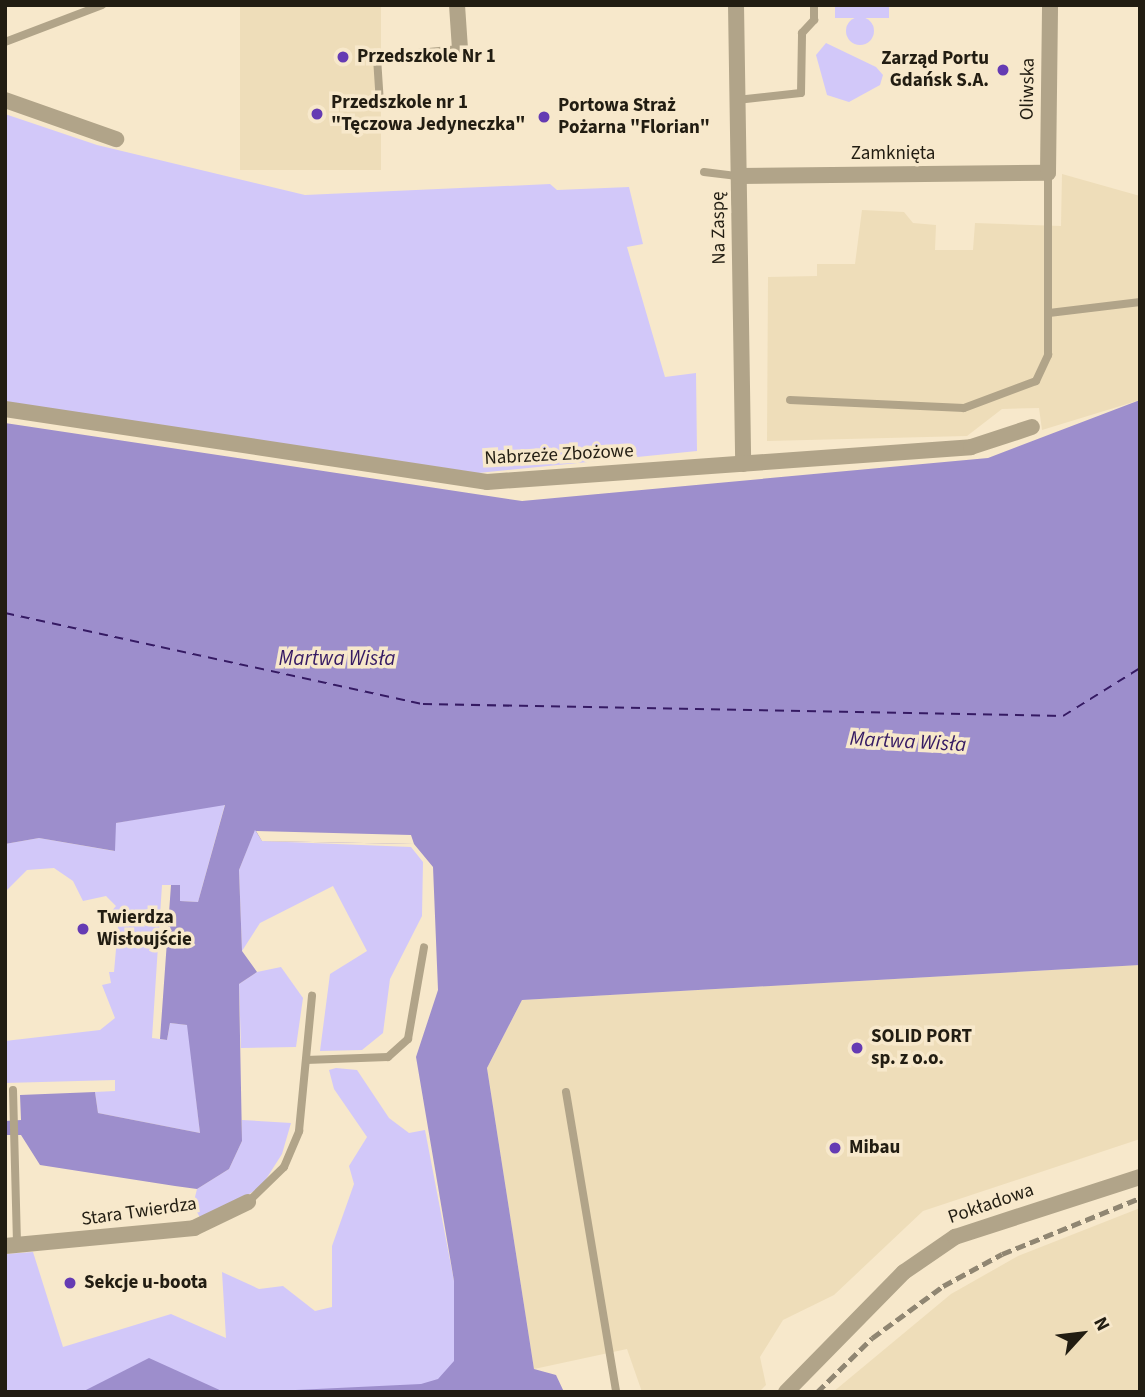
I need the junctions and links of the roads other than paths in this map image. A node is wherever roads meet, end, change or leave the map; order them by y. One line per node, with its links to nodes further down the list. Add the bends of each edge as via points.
1 (103, 5): 6 (lane)
2 (457, 5): 7 (street)
3 (736, 5): 9 (street, Na Zaspę)
4 (814, 5): 9 (lane, via 814,20 802,33 801,93)
5 (1050, 5): 13 (street, Oliwska)
6 (5, 41)
7 (460, 49): 10 (lane, via 377,57)
8 (5, 100): 11 (street)
9 (737, 100): 14 (street, Na Zaspę)
10 (380, 104)
11 (116, 139)
12 (704, 172): 14 (lane)
13 (1048, 173): 14 (street, Zamknięta); 16 (lane)
14 (738, 176): 20 (street, Na Zaspę)
15 (1140, 302): 16 (lane)
16 (1049, 313): 17 (lane, via 1042,374 964,408)
17 (790, 400)
18 (5, 409): 20 (street, Nabrzeże Zbożowe, via 487,482)
19 (1032, 427): 20 (street, Nabrzeże Zbożowe, via 971,447)
20 (743, 457)
21 (424, 947): 23 (lane, via 408,1039 388,1057)
22 (312, 996): 23 (lane, Stara Twierdza)
23 (306, 1060): 29 (lane, Stara Twierdza, via 292,1150)
24 (13, 1090): 27 (lane, Stara Twierdza)
25 (566, 1092): 31 (lane)
26 (1140, 1177): 32 (street, Pokładowa, via 955,1237 904,1272)
27 (15, 1192): 28 (lane); 30 (lane, Stara Twierdza)
28 (5, 1194)
29 (248, 1202): 30 (street, Stara Twierdza, via 194,1228)
30 (11, 1246)
31 (617, 1392)
32 (786, 1392)

